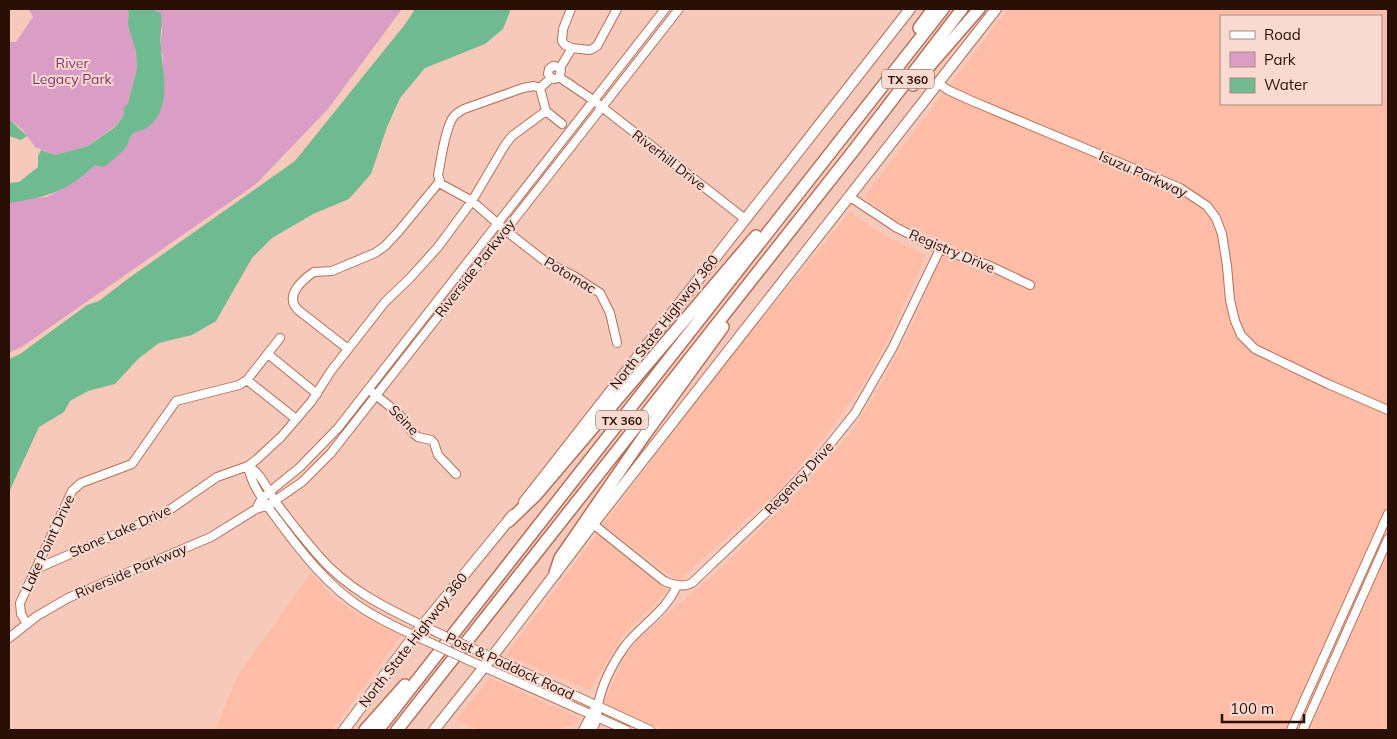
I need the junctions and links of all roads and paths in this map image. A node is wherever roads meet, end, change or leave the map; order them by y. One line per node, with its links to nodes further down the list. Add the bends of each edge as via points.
1 (617, 9): 11 (street, via 597,46 589,50)
2 (665, 9): 16 (street, Riverside Parkway)
3 (679, 9): 17 (street, Riverside Parkway)
4 (910, 9): 26 (main road, North State Highway 360)
5 (933, 9): 20 (highway, via 853,116)
6 (943, 9): 20 (highway, TX 360)
7 (962, 9): 21 (highway, TX 360)
8 (978, 9): 21 (highway, via 866,144)
9 (996, 9): 14 (main road)
10 (569, 12): 11 (street, via 562,41)
11 (572, 48): 12 (street)
12 (560, 68): 13 (street, via 561,73); 13 (street, via 549,69 548,74)
13 (555, 78): 15 (street); 16 (street, Riverhill Drive)
14 (938, 83): 24 (main road); 40 (street, Isuzu Parkway, via 970,100 1180,188 1207,206 1222,234 1231,306 1241,335 1258,351)
15 (540, 88): 18 (street); 22 (street, via 523,88 455,114 446,138 438,175)
16 (593, 100): 17 (street, Riverhill Drive); 27 (street, Riverside Parkway)
17 (602, 107): 26 (street, Riverhill Drive); 28 (street, Riverside Parkway)
18 (546, 110): 19 (street); 25 (street, Stone Lake Drive, via 512,136)
19 (562, 124)
20 (849, 130): 23 (highway, TX 360)
21 (854, 150): 31 (highway, TX 360)
22 (440, 182): 25 (street, Potomac); 34 (street, via 385,246 332,271 314,272 298,286 293,296 294,306)
23 (809, 182): 49 (highway, via 797,188 536,495); 66 (highway, TX 360)
24 (850, 197): 29 (street, Registry Drive, via 897,228); 51 (main road)
25 (472, 200): 27 (street, Potomac); 34 (street, Stone Lake Drive, via 438,247 385,302)
26 (745, 219): 49 (main road, North State Highway 360)
27 (497, 224): 28 (street, Potomac); 37 (street, Riverside Parkway)
28 (505, 230): 33 (street, Potomac, via 546,262 600,293 610,313); 39 (street, Riverside Parkway)
29 (940, 249): 30 (street, Registry Drive, via 988,265); 59 (street, Regency Drive, via 894,347 844,429 774,506 717,560 692,583)
30 (1030, 285)
31 (740, 293): 56 (highway, via 723,326 560,558); 76 (highway, TX 360)
32 (280, 338): 35 (street)
33 (617, 343)
34 (348, 349): 38 (street, Stone Lake Drive)
35 (268, 354): 36 (street); 38 (street)
36 (247, 380): 41 (street); 55 (street, Lake Point Drive, via 239,385 176,401 132,464 80,483 72,491)
37 (368, 389): 39 (street, Seine); 44 (street, Riverside Parkway, via 318,450)
38 (317, 394): 41 (street, Stone Lake Drive)
39 (376, 394): 43 (street, Seine, via 398,413 413,433 431,440 438,455); 46 (street, Riverside Parkway, via 331,453 302,482)
40 (1388, 410)
41 (296, 419): 42 (street, Stone Lake Drive)
42 (248, 466): 44 (street, Post & Paddock Road, via 256,470); 45 (street, Post & Paddock Road, via 249,476); 55 (street, Stone Lake Drive, via 217,477 165,513)
43 (456, 474)
44 (269, 492): 45 (street, Riverside Parkway); 46 (street, Post & Paddock Road)
45 (262, 498): 47 (street, Post & Paddock Road); 48 (street, Riverside Parkway)
46 (275, 500): 47 (street, Riverside Parkway); 57 (street, Post & Paddock Road)
47 (267, 506): 48 (street, Riverside Parkway); 58 (street, Post & Paddock Road)
48 (256, 509): 60 (street, Riverside Parkway, via 211,537 68,598)
49 (509, 521): 61 (main road, North State Highway 360)
50 (1387, 521): 53 (street)
51 (593, 524): 56 (main road); 59 (street, via 653,574)
52 (1388, 539): 54 (street)
53 (1375, 543): 54 (street); 65 (street)
54 (1384, 547): 67 (street)
55 (36, 569): 60 (street, Lake Point Drive, via 20,603 21,614)
56 (555, 573): 64 (main road)
57 (336, 574): 58 (street); 61 (street, Post & Paddock Road, via 375,602)
58 (332, 583): 62 (street, Post & Paddock Road, via 364,610)
59 (677, 585): 71 (street, via 673,596 625,647 606,678)
60 (27, 624): 63 (street, Riverside Parkway)
61 (422, 626): 62 (main road, North State Highway 360); 64 (street, Post & Paddock Road, bridge)
62 (414, 636): 68 (street, Post & Paddock Road, bridge); 73 (main road, North State Highway 360)
63 (9, 638)
64 (492, 657): 68 (main road); 71 (street, Post & Paddock Road)
65 (1324, 657): 67 (street); 69 (street)
66 (434, 658): 74 (highway, via 423,664); 75 (highway, TX 360)
67 (1334, 662): 70 (street)
68 (484, 667): 72 (street, Post & Paddock Road); 77 (main road)
69 (1311, 685): 70 (street); 82 (street)
70 (1321, 689): 83 (street)
71 (597, 706): 72 (street); 81 (street, Post & Paddock Road)
72 (594, 716): 78 (street); 79 (street); 80 (street, Post & Paddock Road)
73 (344, 730)
74 (365, 730)
75 (378, 730)
76 (397, 730)
77 (434, 730)
78 (583, 730)
79 (592, 730)
80 (626, 730)
81 (650, 730)
82 (1291, 730)
83 (1303, 730)

